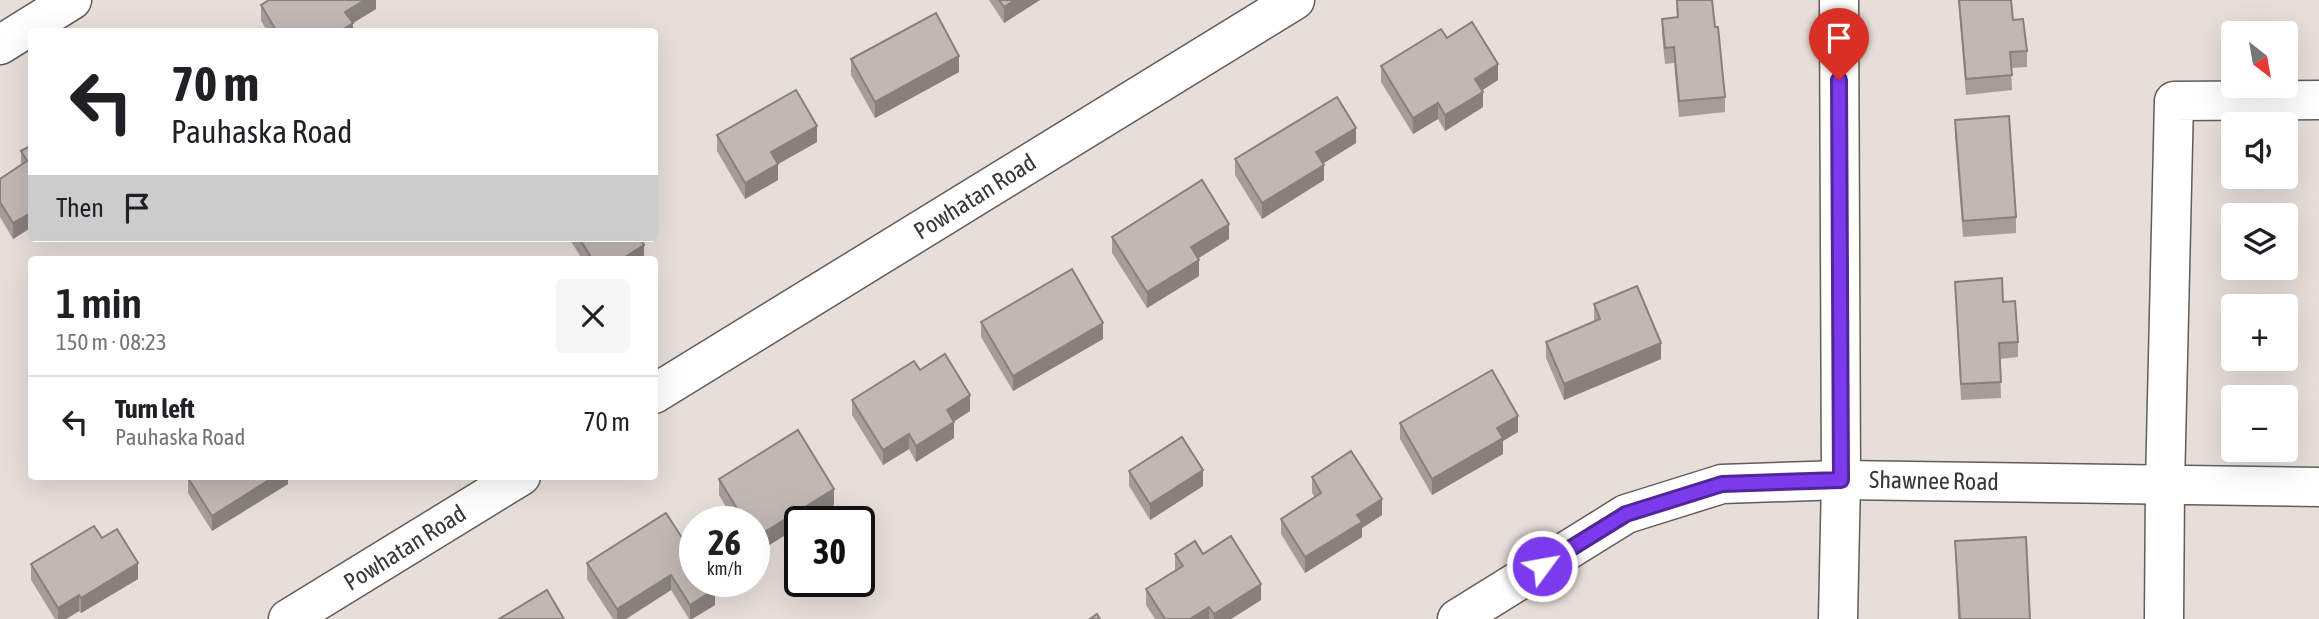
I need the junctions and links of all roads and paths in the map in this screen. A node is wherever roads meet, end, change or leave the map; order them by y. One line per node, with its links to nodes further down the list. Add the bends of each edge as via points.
1 (72, 0): 4 (street)
2 (1295, 0): 6 (street, Powhatan Road)
3 (1839, 0): 8 (street)
4 (0, 45)
5 (2319, 100): 9 (street, via 2174,101)
6 (658, 392)
7 (514, 480): 11 (street, Powhatan Road)
8 (1841, 480): 9 (street, Shawnee Road); 12 (street, Shawnee Road, via 1722,484 1626,514); 13 (street)
9 (2165, 485): 10 (street, Shawnee Road); 14 (street)
10 (2319, 487)
11 (288, 619)
12 (1457, 619)
13 (1838, 619)
14 (2164, 619)

